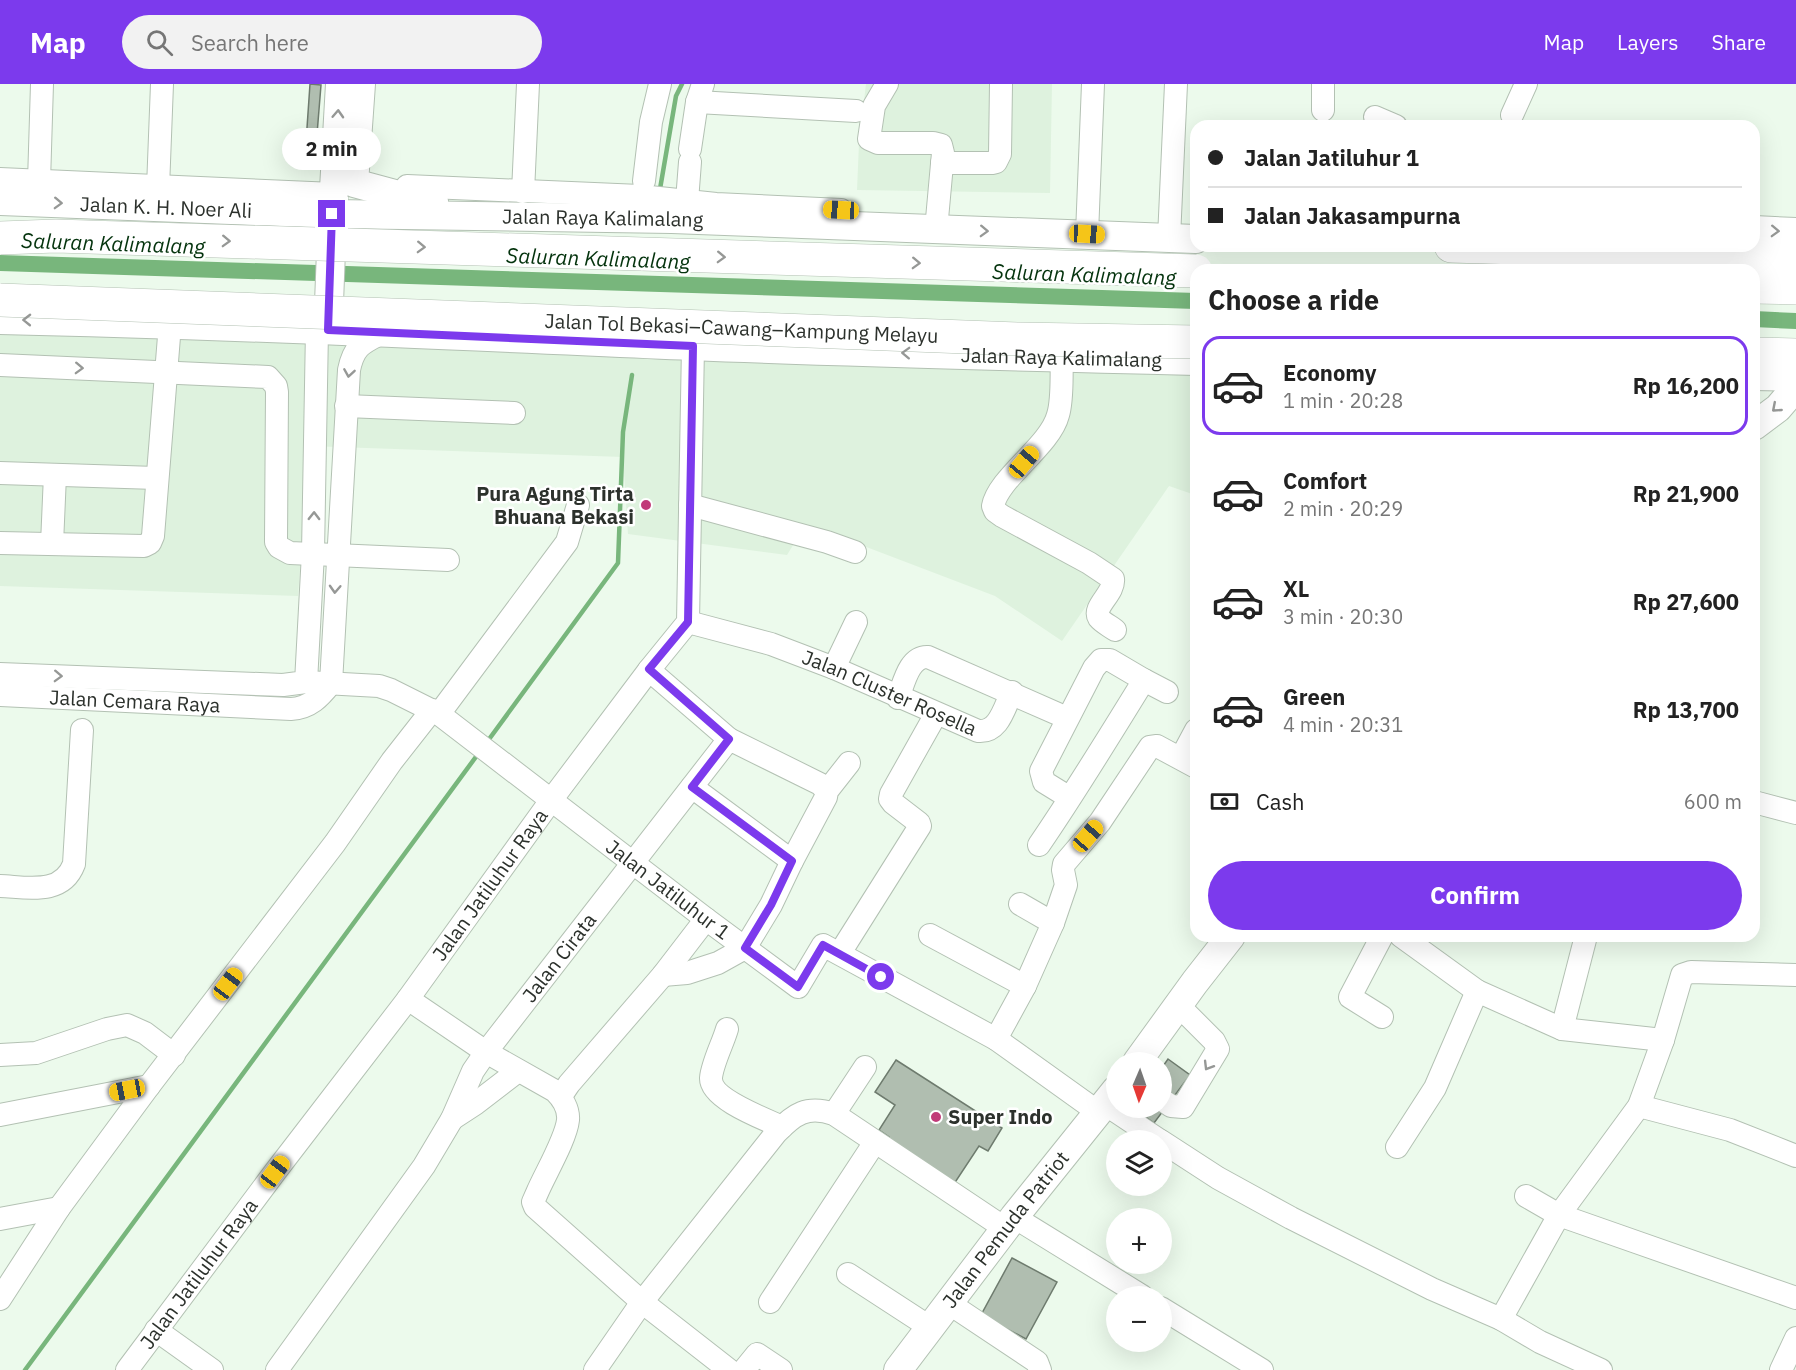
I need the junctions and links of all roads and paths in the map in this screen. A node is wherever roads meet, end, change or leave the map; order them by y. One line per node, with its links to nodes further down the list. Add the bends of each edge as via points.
1 (42, 84): 22 (street)
2 (162, 84): 23 (street)
3 (340, 84): 26 (main road, one-way to 3)
4 (361, 84): 24 (main road, via 354,183 406,197)
5 (528, 84): 24 (street)
6 (660, 84): 21 (street)
7 (886, 84): 19 (street, via 874,106 870,141 938,144 943,148)
8 (1001, 84): 19 (street, via 1000,154 996,162)
9 (1093, 84): 33 (street)
10 (1176, 84): 35 (street)
11 (1323, 84): 14 (street)
12 (1526, 84): 16 (street)
13 (700, 93): 15 (street); 27 (street)
14 (1323, 110)
15 (856, 111)
16 (1512, 115)
17 (1375, 117): 18 (street)
18 (1382, 120)
19 (942, 163): 30 (street)
20 (0, 179): 22 (street)
21 (644, 181)
22 (39, 182): 23 (street)
23 (158, 188): 26 (street)
24 (513, 198): 27 (street, via 639,196); 29 (main road)
25 (0, 201): 26 (main road, Jalan K. H. Noer Ali, one-way to 26)
26 (326, 207): 29 (main road, Jalan Raya Kalimalang); 44 (main road)
27 (686, 210): 28 (street); 29 (main road, Jalan Raya Kalimalang); 30 (main road, Jalan Raya Kalimalang)
28 (841, 210)
29 (548, 217)
30 (936, 222): 33 (main road, Jalan Raya Kalimalang, one-way to 33)
31 (1760, 230): 32 (main road, one-way to 32)
32 (1796, 232)
33 (1087, 234): 35 (main road, Jalan Raya Kalimalang)
34 (0, 238): 38 (highway, one-way to 38, bridge, via 68,236)
35 (1182, 239)
36 (1658, 252): 37 (highway)
37 (1796, 256)
38 (1190, 271)
39 (1760, 287): 40 (highway)
40 (1796, 288)
41 (0, 300): 46 (highway, Jalan Tol Bekasi–Cawang–Kampung Melayu, bridge, via 1018,339)
42 (0, 320): 43 (main road, one-way to 42)
43 (170, 324): 44 (main road); 53 (street)
44 (322, 330): 45 (main road, Jalan Raya Kalimalang); 68 (street, one-way to 44)
45 (384, 332): 47 (main road, Jalan Raya Kalimalang); 57 (street, one-way to 57, via 359,345 352,356)
46 (1190, 342)
47 (693, 346): 50 (main road, Jalan Raya Kalimalang, one-way to 47); 64 (street)
48 (1760, 354): 49 (highway)
49 (1796, 355)
50 (1062, 359): 51 (main road, Jalan Raya Kalimalang); 73 (street, via 1058,415 1052,429 998,493 993,506 1002,516 1113,579 1113,587 1097,611 1101,620)
51 (1190, 361)
52 (0, 365): 53 (street, one-way to 53)
53 (167, 367): 62 (street); 68 (street, via 273,380 277,392 276,542 290,553)
54 (1760, 376): 55 (main road)
55 (1796, 377)
56 (1796, 387): 59 (main road, one-way to 59)
57 (346, 406): 58 (street); 69 (street)
58 (514, 413)
59 (1760, 422)
60 (0, 473): 61 (street)
61 (55, 475): 62 (street); 66 (street)
62 (156, 478): 66 (street, via 153,536 147,545)
63 (578, 505): 85 (street, via 567,542)
64 (690, 505): 67 (street); 71 (street)
65 (0, 543): 66 (street)
66 (52, 544)
67 (855, 552)
68 (313, 553): 69 (street); 78 (street)
69 (337, 554): 70 (street); 79 (street, one-way to 79)
70 (448, 560)
71 (688, 622): 74 (street, Jalan Cluster Rosella, via 748,637); 75 (street, Jalan Jatiluhur Raya)
72 (856, 622): 74 (street)
73 (1115, 630)
74 (834, 668): 84 (street, Jalan Cluster Rosella)
75 (649, 669): 89 (street); 95 (street, Jalan Jatiluhur Raya)
76 (0, 674): 80 (street, Jalan Cemara Raya, one-way to 80)
77 (1144, 680): 82 (street); 87 (street, via 1110,660 1101,660); 94 (street)
78 (306, 682): 79 (street, Jalan Jatiluhur 1); 80 (street, Jalan Cemara Raya)
79 (331, 683): 80 (street, Jalan Cemara Raya, via 317,699 301,708 270,709); 85 (street, Jalan Jatiluhur 1, via 379,686)
80 (86, 688): 83 (street, Jalan Cemara Raya)
81 (1012, 692): 84 (street, via 923,656 912,665); 86 (street, Jalan Cluster Rosella, via 998,722 987,731); 87 (street)
82 (1167, 692)
83 (0, 695)
84 (898, 698): 86 (street, Jalan Cluster Rosella)
85 (436, 712): 95 (street, Jalan Jatiluhur 1); 126 (street, via 392,761 335,843)
86 (936, 714): 110 (street, via 891,794 893,803 920,826)
87 (1067, 718): 94 (street, via 1041,775 1044,782)
88 (82, 730): 101 (street, via 74,864 70,874 46,888)
89 (729, 739): 92 (street, Jalan Cirata); 93 (street)
90 (1188, 762): 104 (street, via 1157,746 1150,747 1100,822 1064,864 1066,885)
91 (849, 764): 93 (street)
92 (692, 787): 99 (street); 100 (street, Jalan Cirata)
93 (827, 791): 99 (street)
94 (1070, 798): 98 (street)
95 (552, 799): 100 (street, Jalan Jatiluhur 1); 116 (street, Jalan Jatiluhur Raya)
96 (1760, 804): 97 (street)
97 (1796, 813)
98 (1039, 845)
99 (792, 861): 111 (street)
100 (633, 863): 103 (street, Jalan Jatiluhur 1); 123 (street, Jalan Cirata)
101 (0, 886)
102 (1020, 904): 104 (street)
103 (706, 920): 111 (street, Jalan Jatiluhur 1); 112 (street)
104 (1053, 923): 114 (street)
105 (930, 935): 114 (street)
106 (1226, 942): 117 (main road)
107 (1379, 942): 118 (street, via 1350,997)
108 (1409, 942): 115 (street)
109 (1584, 942): 120 (street)
110 (845, 945)
111 (745, 948): 112 (street, via 718,963 687,973); 121 (street, Jalan Jatiluhur 1, via 798,987 823,945)
112 (663, 975): 130 (street)
113 (1796, 975): 122 (street, via 1684,974)
114 (1025, 986): 121 (street)
115 (1477, 991): 120 (street); 141 (street, via 1435,1088)
116 (408, 999): 123 (street); 159 (street, Jalan Jatiluhur Raya)
117 (1178, 1005): 124 (main road); 132 (street, one-way to 132, via 1218,1049 1183,1107)
118 (1382, 1017)
119 (727, 1029): 138 (street, via 711,1076 713,1086 724,1098)
120 (1562, 1029): 122 (street)
121 (996, 1039): 131 (street, Jalan Jatiluhur 1)
122 (1663, 1040): 133 (street)
123 (486, 1052): 128 (street); 137 (street, Jalan Cirata, via 466,1083)
124 (1144, 1052)
125 (0, 1055): 126 (street, via 36,1053 127,1025)
126 (174, 1055): 129 (street)
127 (865, 1067): 134 (street)
128 (518, 1071): 130 (street); 137 (street)
129 (149, 1086): 135 (street); 145 (street)
130 (561, 1096): 153 (street, via 567,1126 533,1202)
131 (1106, 1102): 148 (main road, Jalan Pemuda Patriot)
132 (1172, 1106)
133 (1639, 1106): 143 (street, via 1730,1130); 146 (street)
134 (834, 1114): 138 (street, via 812,1109); 140 (street)
135 (0, 1115)
136 (1128, 1118): 139 (street, Jalan Jatiluhur 1)
137 (452, 1119): 163 (street, Jalan Cirata, via 424,1166)
138 (782, 1127): 153 (street)
139 (1145, 1130)
140 (875, 1142): 148 (street); 154 (street)
141 (1397, 1147)
142 (1172, 1149): 157 (street, Jalan Jatiluhur 1, via 1291,1218)
143 (1796, 1156)
144 (1526, 1196): 146 (street)
145 (59, 1208): 147 (street); 152 (street)
146 (1559, 1215): 151 (street); 157 (street)
147 (0, 1219)
148 (1010, 1223): 150 (street); 155 (main road, Jalan Pemuda Patriot)
149 (848, 1274): 158 (street)
150 (1124, 1286)
151 (1794, 1292)
152 (0, 1299)
153 (642, 1302): 164 (street); 165 (street)
154 (770, 1302)
155 (950, 1304): 158 (main road, Jalan Pemuda Patriot); 169 (street, via 1037,1362)
156 (1172, 1315): 170 (street)
157 (1501, 1319): 171 (street, Jalan Jatiluhur 1)
158 (931, 1329): 168 (main road, Jalan Pemuda Patriot)
159 (156, 1330): 161 (street, Jalan Jatiluhur Raya); 162 (street)
160 (1796, 1338): 172 (street)
161 (127, 1370)
162 (212, 1370)
163 (276, 1370)
164 (595, 1370)
165 (729, 1370)
166 (744, 1370): 167 (street, via 757,1354)
167 (781, 1370)
168 (898, 1370)
169 (1040, 1370)
170 (1262, 1370)
171 (1601, 1370)
172 (1781, 1370)

